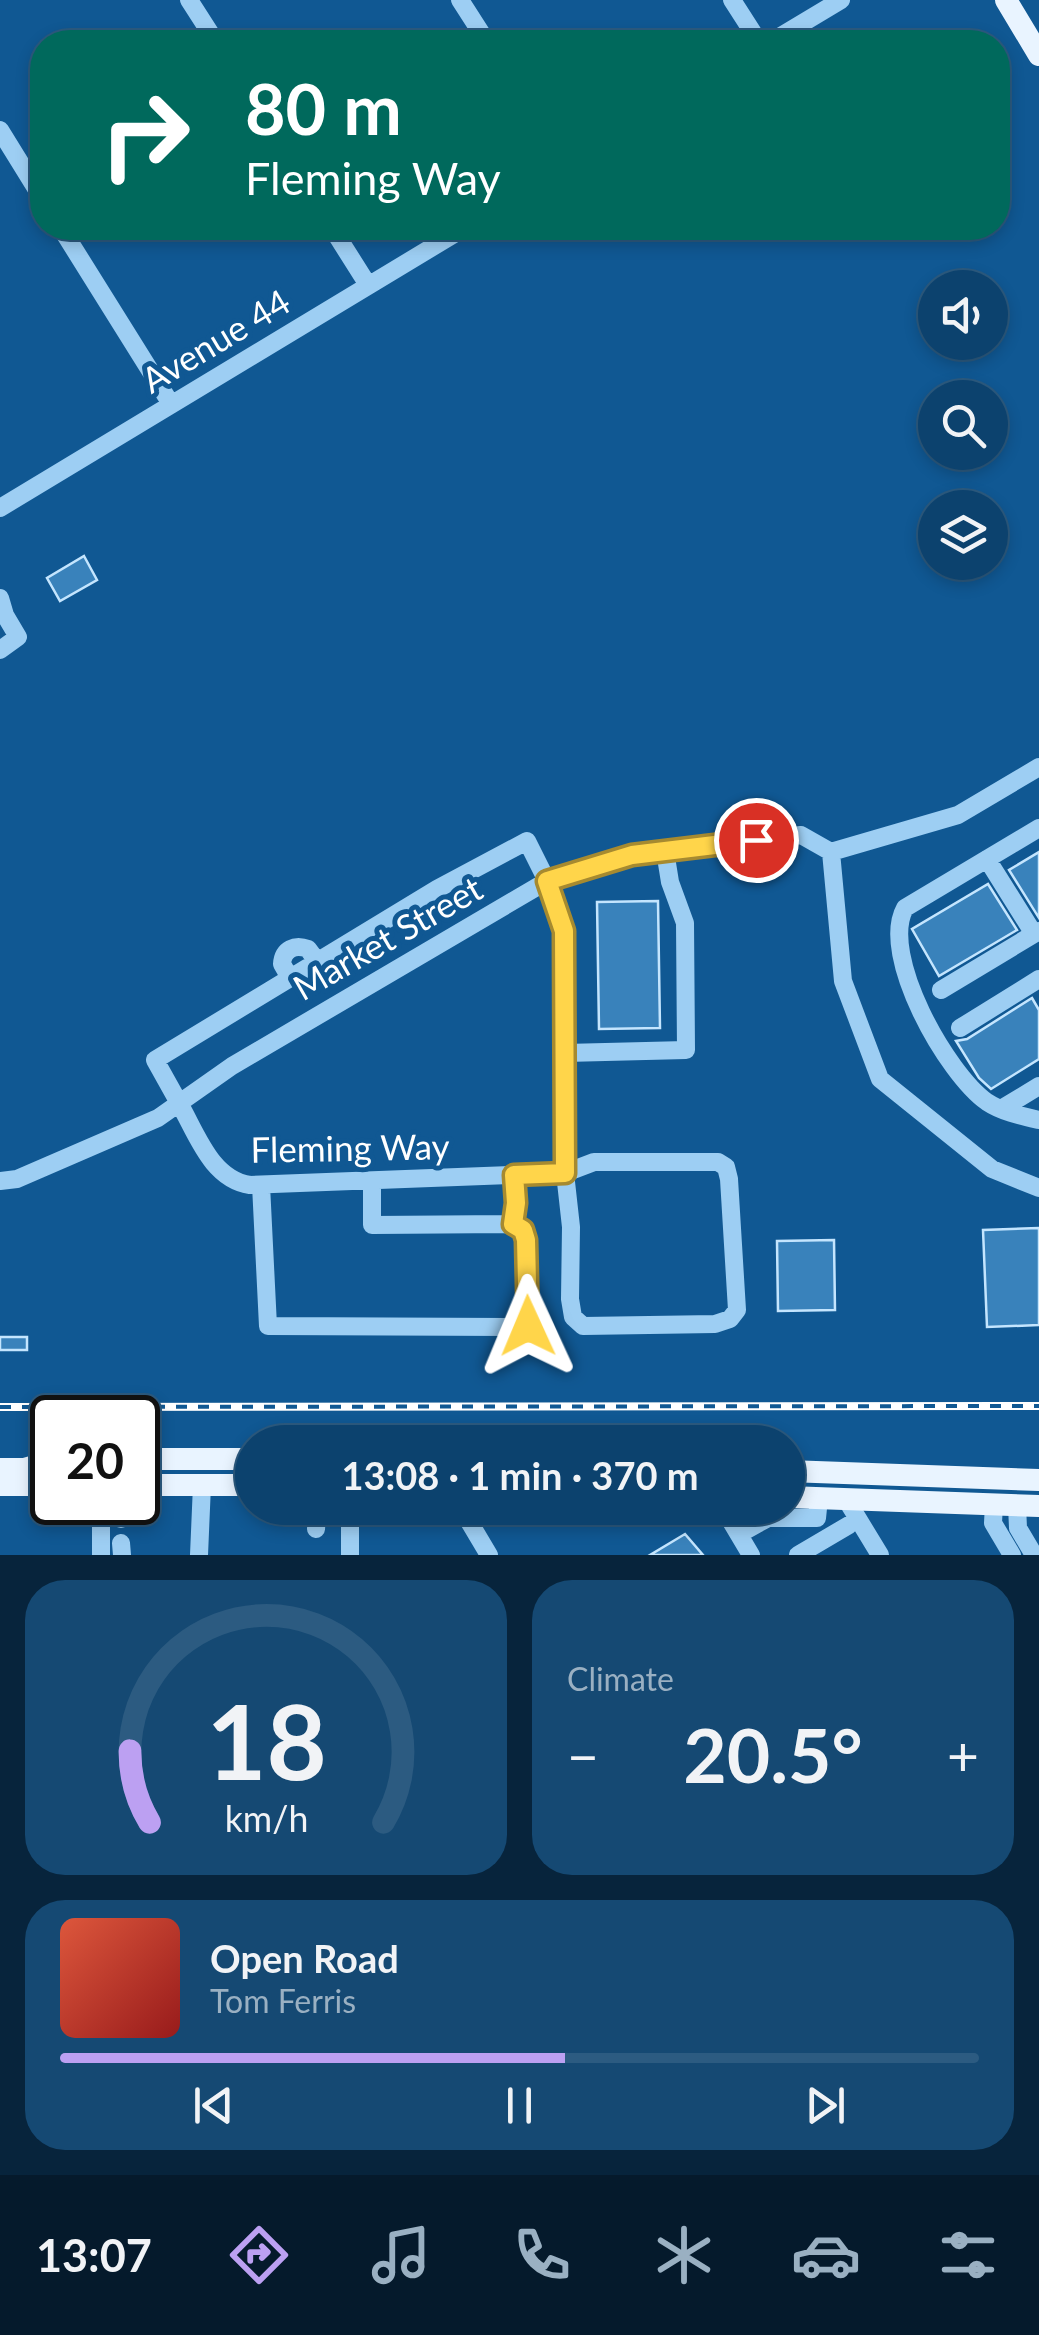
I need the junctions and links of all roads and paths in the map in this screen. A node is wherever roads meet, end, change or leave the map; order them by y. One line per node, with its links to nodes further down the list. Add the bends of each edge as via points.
1 (189, 0): 6 (street)
2 (460, 0): 7 (street)
3 (732, 0): 8 (street)
4 (841, 0): 9 (street)
5 (1006, 0): 10 (main road)
6 (208, 30)
7 (479, 30)
8 (751, 30)
9 (791, 30)
10 (1039, 55)
11 (0, 130): 12 (street)
12 (30, 179)
13 (69, 240): 17 (street)
14 (340, 240): 16 (street)
15 (444, 240): 16 (street, Avenue 44)
16 (368, 285): 17 (street, Avenue 44)
17 (172, 404): 18 (street, Avenue 44)
18 (0, 508)
19 (0, 598): 20 (street, via 17,631 16,641)
20 (0, 650)
21 (1039, 767): 24 (street, via 958,815)
22 (1039, 828): 25 (street)
23 (664, 851): 24 (street, Market Street, via 802,835); 26 (street, Market Street); 31 (street, via 685,923 686,1050)
24 (831, 852): 41 (street, via 843,981 880,1079 992,1169)
25 (987, 859): 27 (street); 34 (street, via 905,908 900,942 926,1022 976,1093)
26 (547, 881): 31 (street, via 564,931); 33 (street, Market Street); 33 (street, Fleming Way, via 527,841 437,888 155,1060)
27 (1036, 932): 29 (street)
28 (1038, 981): 30 (street)
29 (941, 990)
30 (960, 1028)
31 (564, 1053): 36 (street)
32 (1039, 1086): 34 (street)
33 (179, 1103): 39 (street, Market Street, via 158,1118); 40 (street, Fleming Way, via 216,1170 236,1183)
34 (1001, 1109): 35 (street)
35 (1039, 1120)
36 (565, 1173): 36 (street, via 594,1162 726,1167 737,1268 737,1310 730,1319 577,1323 570,1300); 37 (street, Fleming Way)
37 (514, 1175): 38 (street, Fleming Way); 42 (street)
38 (372, 1180): 40 (street, Fleming Way); 42 (street, via 372,1225)
39 (0, 1181)
40 (262, 1185): 42 (street, via 268,1326 528,1326 526,1240)
41 (1039, 1188)
42 (513, 1224)
43 (160, 1458): 44 (main road)
44 (170, 1458): 46 (main road); 57 (main road)
45 (0, 1459): 47 (main road)
46 (235, 1459)
47 (30, 1460)
48 (30, 1467): 49 (main road)
49 (0, 1469)
50 (235, 1469): 57 (main road)
51 (805, 1472): 52 (main road)
52 (860, 1474): 53 (main road); 55 (main road)
53 (966, 1479): 54 (main road); 62 (main road, via 975,1488 967,1493 906,1490); 63 (main road)
54 (1039, 1480)
55 (805, 1482)
56 (160, 1485): 57 (main road)
57 (202, 1485): 58 (main road); 74 (street)
58 (235, 1485)
59 (0, 1486): 60 (main road)
60 (30, 1486)
61 (1039, 1490): 63 (main road)
62 (856, 1499): 63 (main road); 65 (main road); 79 (street)
63 (1014, 1501): 80 (street, via 993,1524); 81 (street, via 1018,1528)
64 (805, 1503): 65 (main road)
65 (818, 1508): 72 (street, via 768,1518); 78 (street, via 843,1528)
66 (100, 1525): 73 (street)
67 (317, 1525): 71 (street)
68 (350, 1525): 75 (street)
69 (471, 1525): 76 (street)
70 (734, 1525): 72 (street)
71 (316, 1529)
72 (739, 1534): 77 (street)
73 (101, 1555)
74 (199, 1555)
75 (350, 1555)
76 (488, 1555)
77 (752, 1555)
78 (798, 1555)
79 (880, 1555)
80 (1012, 1555)
81 (1034, 1555)

